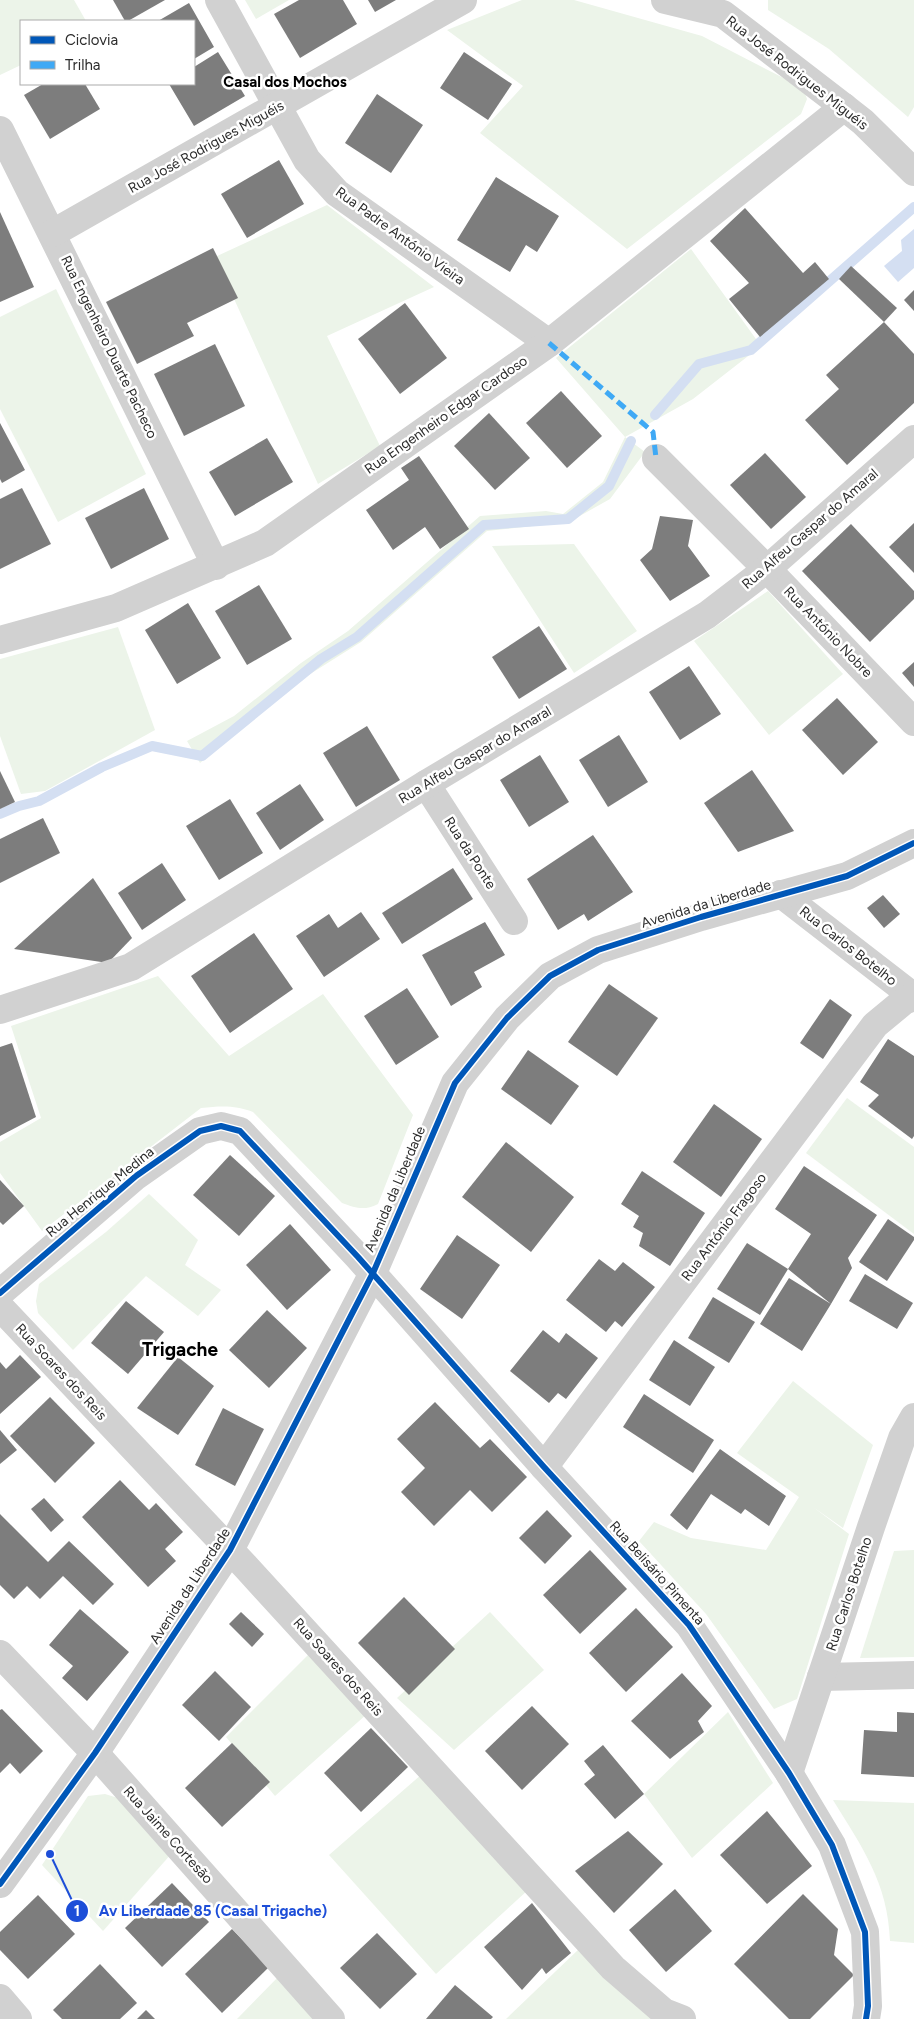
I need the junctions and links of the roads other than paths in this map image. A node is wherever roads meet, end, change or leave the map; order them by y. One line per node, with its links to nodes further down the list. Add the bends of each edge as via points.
1 (218, 0): 5 (street, Rua Padre António Vieira)
2 (463, 0): 5 (street, Rua José Rodrigues Miguéis)
3 (665, 0): 4 (street, Rua José Rodrigues Miguéis)
4 (729, 7): 6 (street, Rua José Rodrigues Miguéis)
5 (277, 106): 9 (street, Rua José Rodrigues Miguéis); 10 (street, Rua Padre António Vieira, via 307,160 337,193)
6 (844, 107): 8 (street, Rua José Rodrigues Miguéis); 10 (street, Rua Engenheiro Edgar Cardoso)
7 (0, 130): 9 (street, Rua Engenheiro Duarte Pacheco)
8 (914, 172)
9 (53, 233): 13 (street, Rua Engenheiro Duarte Pacheco)
10 (550, 342): 13 (street, Rua Engenheiro Edgar Cardoso, via 265,543)
11 (914, 439): 14 (street, Rua Alfeu Gaspar do Amaral)
12 (656, 458): 14 (street, Rua António Nobre)
13 (216, 566): 15 (street, Rua Engenheiro Edgar Cardoso, via 116,608)
14 (767, 569): 16 (street, Rua António Nobre); 17 (street, Rua Alfeu Gaspar do Amaral, via 707,615)
15 (0, 640)
16 (914, 722)
17 (426, 784): 20 (street, Rua da Ponte); 22 (street, Rua Alfeu Gaspar do Amaral, via 131,967)
18 (914, 843): 19 (street, Avenida da Liberdade, via 847,876)
19 (781, 894): 21 (street, Rua Carlos Botelho); 23 (street, Avenida da Liberdade, via 598,950 550,976 507,1018 455,1083)
20 (514, 922)
21 (914, 997): 27 (street, Rua António Fragoso, via 904,1001 875,1025)
22 (0, 1010)
23 (373, 1273): 24 (street, Rua Henrique Medina, via 240,1131 221,1126 200,1131 136,1176); 27 (street, Rua Belisário Pimenta); 28 (street, Avenida da Liberdade)
24 (0, 1293)
25 (0, 1307): 28 (street, Rua Soares dos Reis)
26 (910, 1431): 31 (street, Rua Carlos Botelho)
27 (544, 1467): 33 (street, Rua Belisário Pimenta, via 689,1625)
28 (230, 1550): 32 (street, Avenida da Liberdade); 38 (street, Rua Soares dos Reis, via 613,1968 664,2012)
29 (0, 1654): 32 (street, Rua Jaime Cortesão)
30 (914, 1675): 31 (street)
31 (821, 1677): 33 (street, Rua Carlos Botelho)
32 (95, 1753): 34 (street, Avenida da Liberdade); 37 (street, Rua Jaime Cortesão)
33 (789, 1773): 39 (street, Rua Belisário Pimenta, via 832,1845 865,1932)
34 (0, 1884)
35 (0, 1998): 36 (street)
36 (18, 2019)
37 (332, 2019)
38 (682, 2019)
39 (866, 2019)

